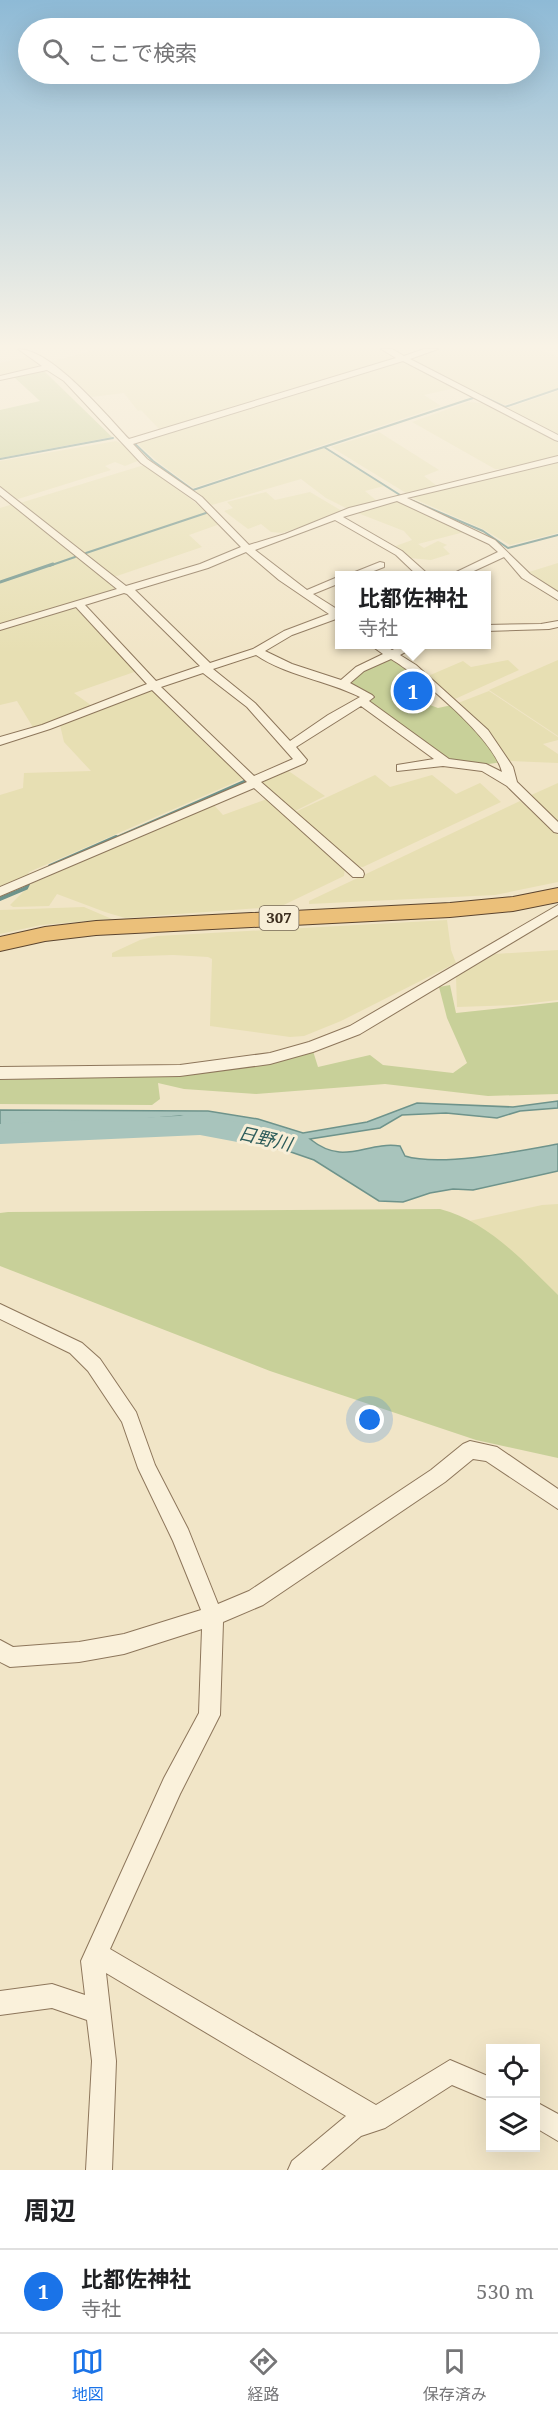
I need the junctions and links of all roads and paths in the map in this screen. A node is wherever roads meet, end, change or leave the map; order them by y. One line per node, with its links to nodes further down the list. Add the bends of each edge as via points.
1 (134, 450): 6 (street, via 199,499)
2 (558, 459): 4 (street)
3 (0, 490): 13 (street)
4 (398, 498): 5 (street, via 352,510); 7 (street, via 477,534)
5 (338, 518): 6 (street); 10 (street, via 399,553)
6 (247, 548): 13 (street, via 204,566); 14 (street)
7 (505, 553): 11 (street); 15 (street, via 526,576)
8 (380, 565): 9 (street)
9 (364, 571)
10 (419, 571)
11 (464, 571)
12 (335, 581): 14 (street)
13 (125, 590): 16 (street); 26 (street)
14 (304, 594): 17 (street)
15 (558, 597)
16 (79, 604): 20 (street); 28 (street)
17 (335, 613)
18 (335, 616): 24 (street, via 288,633)
19 (558, 624): 21 (street)
20 (0, 627)
21 (491, 627)
22 (381, 649): 25 (street)
23 (404, 649): 25 (street)
24 (257, 651): 26 (street); 27 (street, via 281,666)
25 (390, 654): 27 (street, via 360,669); 35 (street, via 429,681 484,732 507,767)
26 (207, 667): 28 (street); 31 (street)
27 (343, 684): 29 (street, via 369,697)
28 (155, 686): 30 (street); 34 (street)
29 (362, 701): 31 (street); 32 (street)
30 (0, 741)
31 (290, 746): 34 (street, via 301,760)
32 (448, 764): 33 (street); 35 (street, via 484,767)
33 (401, 768)
34 (255, 781): 37 (street); 38 (street)
35 (511, 783): 36 (street)
36 (558, 829)
37 (358, 874)
38 (0, 892)
39 (558, 895): 40 (highway, 307)
40 (525, 901): 41 (highway); 42 (highway, 307, via 450,910 96,928)
41 (551, 913): 43 (street, via 333,1040 214,1068)
42 (0, 944)
43 (0, 1074)
44 (0, 1311): 46 (street, via 76,1348 94,1365 130,1418 147,1468 181,1536)
45 (558, 1500): 46 (street, via 490,1453 470,1450 438,1476 256,1598)
46 (213, 1616): 47 (street, via 124,1644 79,1652 10,1657); 48 (street, via 209,1715)
47 (0, 1650)
48 (96, 1953): 50 (street, via 93,1961); 53 (street)
49 (0, 2002): 50 (street, via 52,1996)
50 (98, 2011): 55 (street, via 104,2061)
51 (486, 2087): 53 (street, via 450,2072)
52 (540, 2117): 54 (street)
53 (376, 2119): 56 (street, via 354,2125)
54 (558, 2128)
55 (99, 2170)
56 (302, 2170)

